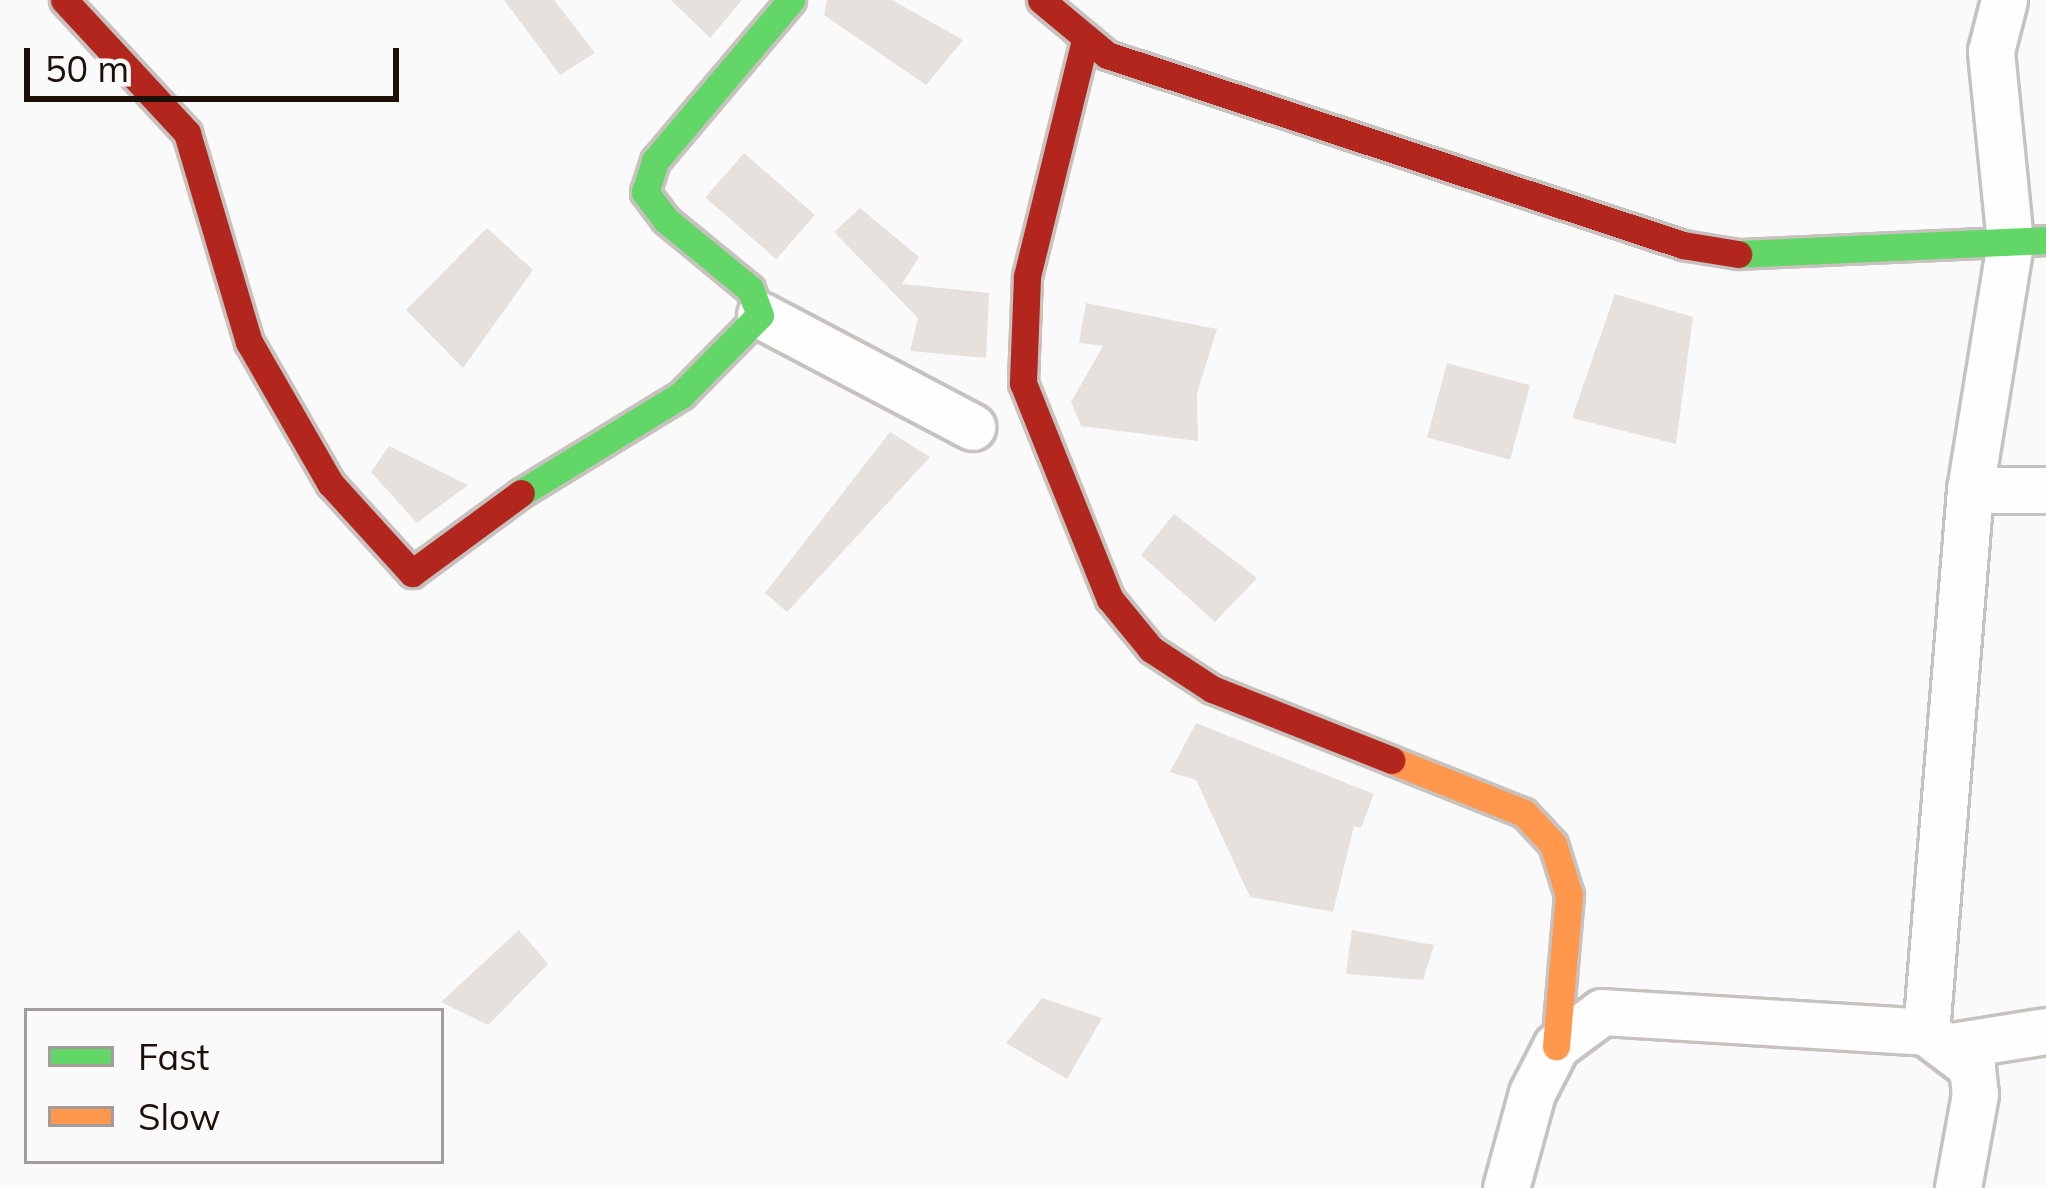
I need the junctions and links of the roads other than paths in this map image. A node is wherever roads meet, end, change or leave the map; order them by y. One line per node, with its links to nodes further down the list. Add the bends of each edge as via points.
1 (64, 0): 7 (street, via 187,133 250,342 331,483 404,572 419,571 541,478 681,395)
2 (791, 0): 7 (street, via 655,161 645,192 750,289)
3 (1041, 0): 5 (street)
4 (2004, 0): 6 (street, via 1991,51)
5 (1085, 40): 6 (street, via 1107,55 1726,255); 13 (street, via 1027,277 1023,383 1110,599 1151,649 1213,689 1524,813 1553,844 1569,895)
6 (2028, 241): 9 (street)
7 (760, 315): 8 (street)
8 (972, 427)
9 (1970, 490): 10 (street); 12 (street)
10 (2046, 490)
11 (2046, 1031): 12 (street)
12 (1939, 1039): 13 (street, via 1602,1012); 15 (street, via 1972,1066 1975,1094)
13 (1556, 1046): 14 (street, via 1532,1093)
14 (1506, 1188)
15 (1958, 1188)

